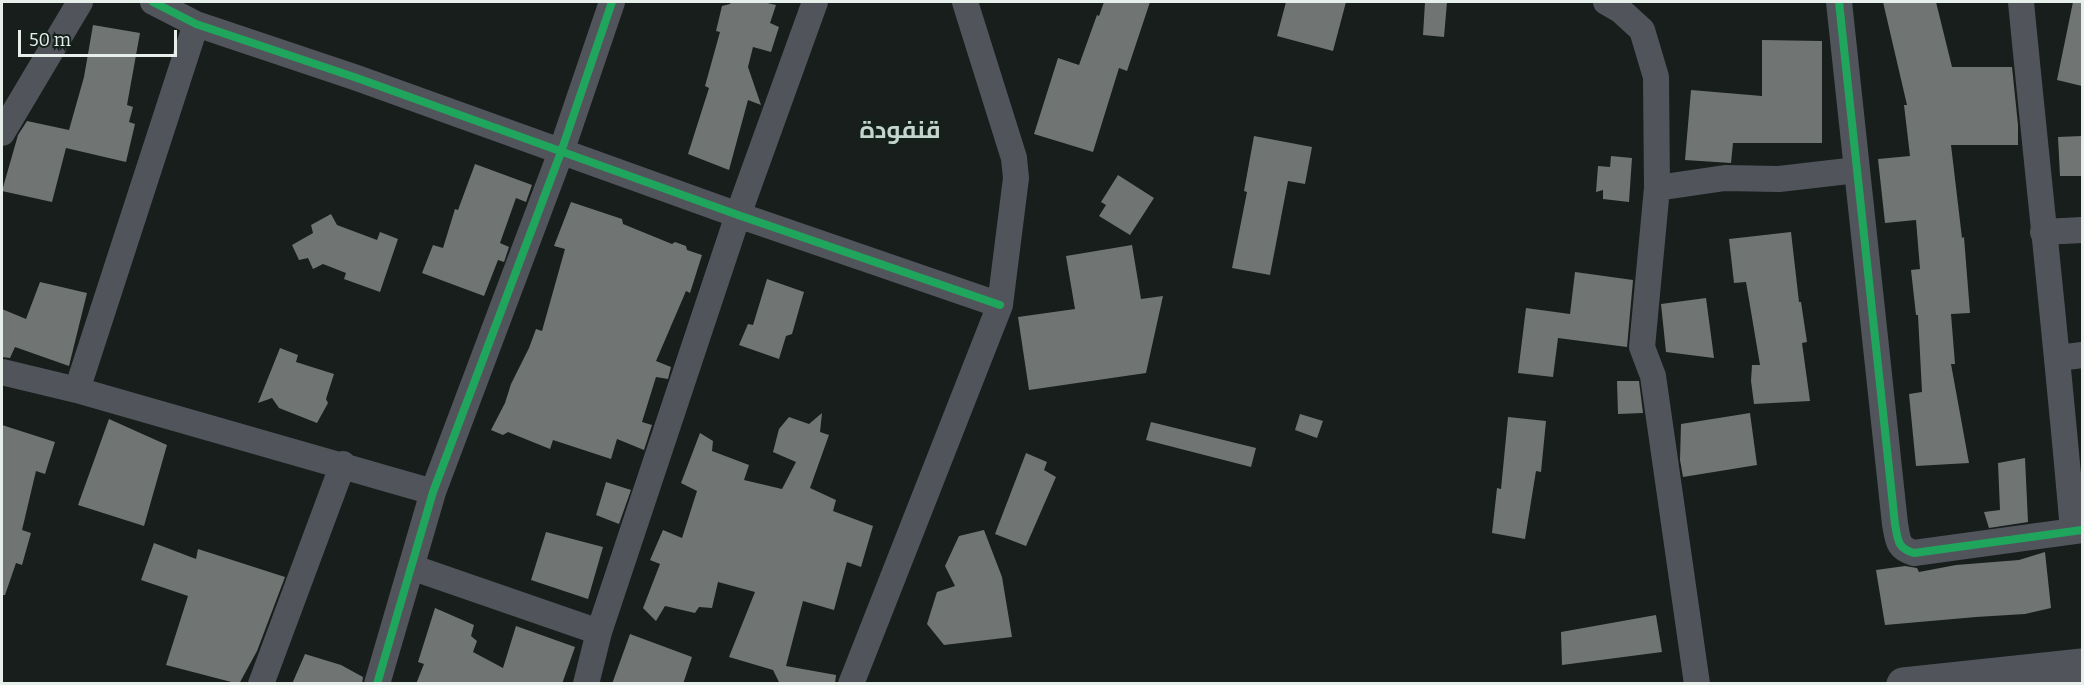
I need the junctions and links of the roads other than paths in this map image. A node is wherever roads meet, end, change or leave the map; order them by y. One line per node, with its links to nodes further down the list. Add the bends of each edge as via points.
1 (80, 2): 10 (street)
2 (153, 2): 9 (street)
3 (612, 2): 11 (street)
4 (815, 2): 14 (street)
5 (965, 2): 17 (street, via 1014,158 1016,178)
6 (1606, 2): 13 (street, via 1642,30 1654,68 1658,102)
7 (1839, 2): 12 (street)
8 (2021, 2): 16 (street)
9 (196, 24): 11 (street); 20 (street)
10 (2, 133)
11 (561, 152): 14 (street); 22 (street)
12 (1857, 170): 13 (street, via 1779,179 1725,178); 23 (street, via 1899,544 1914,553)
13 (1657, 188): 31 (street, via 1642,347 1653,376)
14 (738, 215): 17 (street); 25 (street)
15 (2082, 230): 16 (street)
16 (2043, 232): 18 (street)
17 (1000, 305): 30 (street)
18 (2071, 357): 23 (street)
19 (2, 372): 20 (street)
20 (77, 390): 21 (street)
21 (343, 464): 22 (street); 27 (street)
22 (433, 492): 24 (street)
23 (2078, 531)
24 (411, 567): 25 (street); 28 (street)
25 (599, 632): 29 (street)
26 (2082, 665): 32 (main road)
27 (261, 684)
28 (378, 684)
29 (586, 684)
30 (851, 684)
31 (1697, 684)
32 (1903, 684)

